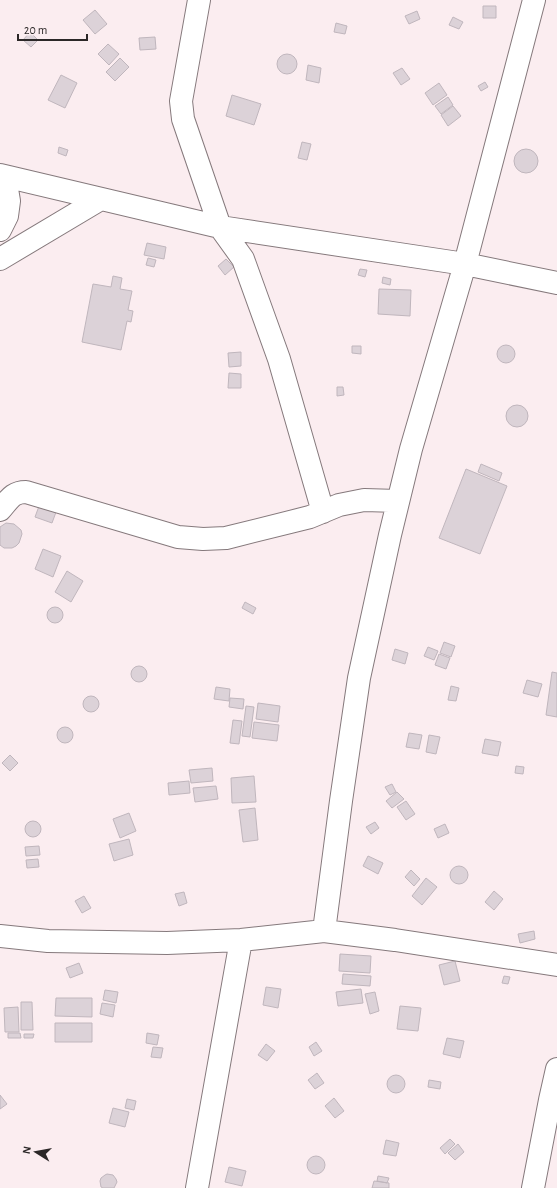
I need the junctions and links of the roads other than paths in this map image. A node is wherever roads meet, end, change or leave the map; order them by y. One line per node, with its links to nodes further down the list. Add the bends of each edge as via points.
1 (199, 0): 5 (street, via 181,100 183,119)
2 (534, 0): 8 (street)
3 (2, 176): 4 (street); 6 (street, via 9,201 7,216)
4 (99, 200): 5 (street); 7 (street)
5 (220, 228): 8 (street); 12 (street, via 243,259 279,359)
6 (0, 230)
7 (0, 259)
8 (465, 264): 9 (street); 10 (street)
9 (557, 283)
10 (398, 501): 12 (street, via 364,500 339,505); 13 (street, via 359,678)
11 (0, 510): 12 (street, via 14,494 26,492 178,537 203,539 226,538)
12 (323, 512)
13 (324, 931): 15 (street); 16 (street)
14 (0, 936): 15 (street, via 48,942 167,943)
15 (241, 940): 18 (street)
16 (557, 965)
17 (557, 1069): 19 (street)
18 (197, 1188)
19 (533, 1188)

